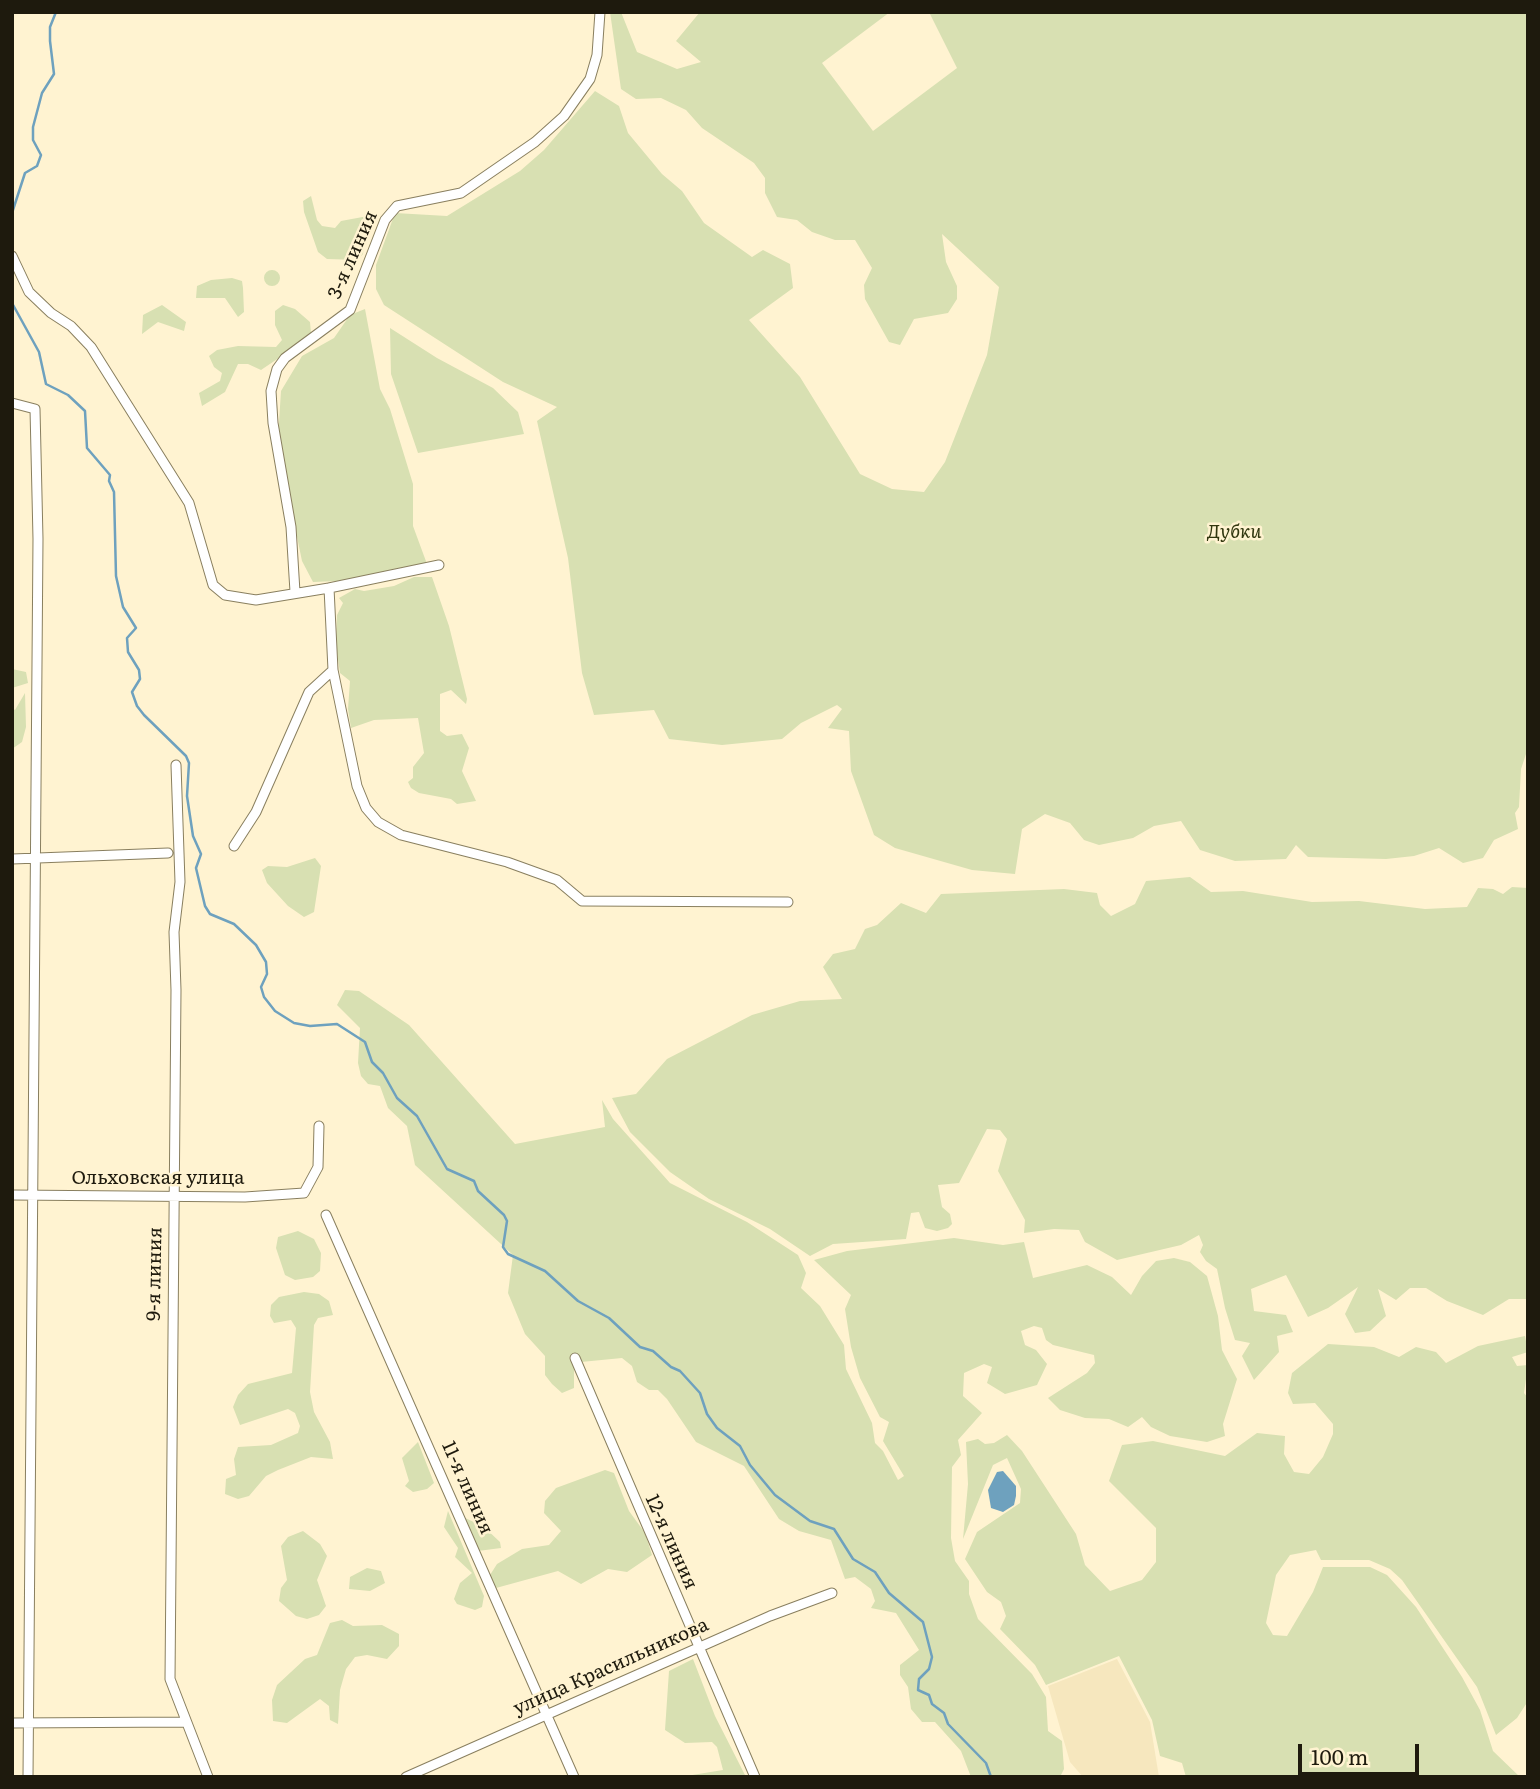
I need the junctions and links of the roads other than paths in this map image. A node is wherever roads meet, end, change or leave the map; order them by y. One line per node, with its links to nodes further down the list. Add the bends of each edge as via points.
1 (600, 12): 6 (street, 3-я линия, via 590,79 564,116 536,142 468,189 397,206 385,220 350,310 285,358 277,369 271,391 273,423 291,527)
2 (12, 256): 6 (street, via 29,292 91,347 189,503 213,585 225,595 256,600)
3 (12, 403): 12 (street, via 35,409)
4 (439, 565): 5 (street)
5 (330, 588): 6 (street); 7 (street)
6 (295, 592)
7 (333, 670): 9 (street, via 309,692 256,812); 13 (street, via 357,786 366,808 378,822 401,835 557,880 582,901)
8 (176, 765): 17 (street, 9-я линия, via 180,882 174,932)
9 (234, 846)
10 (168, 853): 12 (street)
11 (12, 859): 12 (street)
12 (35, 859): 16 (street)
13 (788, 902)
14 (319, 1126): 17 (street, Ольховская улица, via 318,1167 303,1193)
15 (12, 1195): 16 (street, Ольховская улица)
16 (31, 1195): 17 (street, Ольховская улица); 25 (street)
17 (174, 1196): 23 (street, 9-я линия, via 170,1679)
18 (326, 1215): 22 (street, 11-я линия)
19 (575, 1358): 21 (street, 12-я линия)
20 (832, 1593): 21 (street, улица Красильникова)
21 (698, 1648): 22 (street, улица Красильникова); 30 (street, 12-я линия)
22 (547, 1715): 28 (street, улица Красильникова); 29 (street, 11-я линия)
23 (185, 1722): 25 (street); 27 (street, 9-я линия)
24 (12, 1723): 25 (street)
25 (27, 1723): 26 (street)
26 (28, 1777)
27 (208, 1777)
28 (406, 1777)
29 (574, 1777)
30 (755, 1777)

